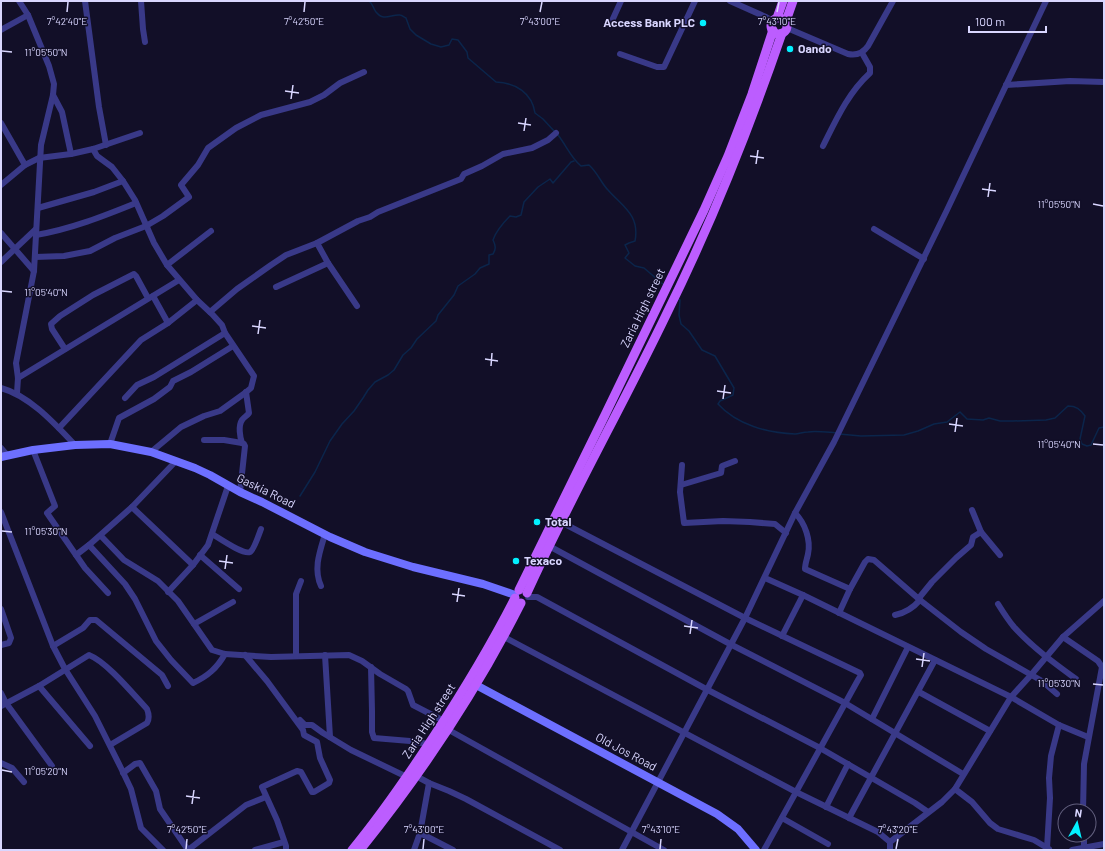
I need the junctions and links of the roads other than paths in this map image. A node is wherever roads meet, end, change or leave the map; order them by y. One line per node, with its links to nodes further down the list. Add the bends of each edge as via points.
1 (20, 1): 11 (street)
2 (85, 1): 25 (street)
3 (141, 1): 15 (street)
4 (621, 1): 12 (street)
5 (695, 1): 17 (street, via 664,67)
6 (730, 1): 13 (street)
7 (783, 1): 13 (main road)
8 (793, 1): 13 (main road)
9 (893, 1): 16 (street)
10 (1046, 1): 20 (street)
11 (28, 14): 14 (street); 21 (street, via 49,66 54,84)
12 (611, 23)
13 (780, 25): 16 (street, via 848,54); 82 (main road, Zaria High street, via 742,142 714,212 667,314); 103 (main road, Zaria High street, via 704,210)
14 (1, 30)
15 (145, 42)
16 (862, 53): 26 (street, via 870,67 870,73 859,83)
17 (620, 54)
18 (364, 72): 35 (street, via 340,83 310,102 251,120 216,142 208,148 181,185 189,198)
19 (1104, 82): 20 (street, via 1070,81)
20 (1006, 85): 43 (street)
21 (53, 95): 28 (street, via 62,112); 29 (street)
22 (1, 123): 30 (street)
23 (140, 133): 25 (street)
24 (556, 133): 40 (street, via 532,148 503,154 464,174 461,179 378,212)
25 (106, 145): 27 (street)
26 (822, 146)
27 (93, 149): 28 (street); 31 (street)
28 (71, 154): 29 (street)
29 (40, 158): 30 (street); 34 (street)
30 (25, 165): 32 (street)
31 (123, 181): 33 (street); 34 (street)
32 (1, 185)
33 (136, 203): 35 (street); 38 (street, via 77,226 50,233)
34 (38, 208): 38 (street)
35 (146, 226): 42 (street, via 90,251 64,256); 46 (street)
36 (874, 229): 43 (street)
37 (211, 231): 46 (street)
38 (36, 232): 41 (street); 42 (street)
39 (1, 233): 41 (street)
40 (317, 243): 45 (street); 53 (street, via 271,264)
41 (15, 249): 44 (street); 47 (street)
42 (35, 257): 47 (street)
43 (924, 259): 81 (street)
44 (1, 262)
45 (328, 263): 49 (street); 52 (street)
46 (167, 265): 48 (street)
47 (34, 271): 58 (street, via 16,363)
48 (179, 280): 50 (street); 51 (street)
49 (276, 287)
50 (150, 297): 54 (street); 57 (street); 57 (street, via 134,274 93,295 52,324 52,330)
51 (197, 300): 53 (street); 54 (street)
52 (356, 306)
53 (210, 312): 55 (street, via 222,325)
54 (168, 323): 63 (street, via 141,340)
55 (225, 333): 56 (street); 62 (street, via 137,385)
56 (233, 346): 60 (street, via 254,376 251,388); 66 (street, via 174,381 154,399 119,418)
57 (65, 349): 58 (street)
58 (18, 378): 61 (street)
59 (1, 388): 61 (street)
60 (246, 392): 65 (street, via 249,413 240,426); 70 (street, via 220,411 181,427)
61 (17, 393): 63 (street)
62 (125, 398)
63 (59, 428): 67 (street)
64 (204, 440): 65 (street)
65 (242, 443): 77 (street, via 245,447)
66 (110, 444): 67 (main road, Gaskia Road); 70 (main road, Gaskia Road)
67 (75, 445): 69 (main road, Gaskia Road)
68 (1, 448): 71 (street)
69 (33, 450): 71 (main road, Gaskia Road); 91 (street, via 55,506 47,513)
70 (150, 452): 72 (main road, Gaskia Road)
71 (4, 456)
72 (176, 461): 76 (main road, Gaskia Road, via 210,475); 78 (street)
73 (735, 461): 75 (street, via 722,466 722,473)
74 (682, 465): 75 (street)
75 (681, 485): 85 (street, via 684,523 723,521 775,524)
76 (228, 486): 77 (main road, Gaskia Road); 86 (street)
77 (240, 492): 87 (main road, Gaskia Road)
78 (132, 507): 88 (street); 94 (street)
79 (972, 510): 84 (street)
80 (1, 512): 118 (street)
81 (796, 513): 85 (street); 99 (street, via 804,525 808,540 809,552 805,569)
82 (561, 522): 90 (main road, Zaria High street); 111 (street)
83 (261, 529): 86 (street, via 250,552 240,551)
84 (981, 532): 93 (street); 104 (street, via 973,537 971,545 932,582)
85 (786, 533): 95 (street)
86 (212, 534): 92 (street)
87 (325, 534): 97 (street, via 317,571); 103 (main road, Gaskia Road, via 385,559)
88 (101, 536): 89 (street); 100 (street, via 124,560 158,581)
89 (89, 545): 91 (street); 120 (street, via 125,584 156,641 193,683 212,672)
90 (549, 546): 103 (main road, Zaria High street); 116 (street)
91 (76, 555): 101 (street)
92 (200, 555): 94 (street); 98 (street)
93 (1000, 555)
94 (193, 565): 100 (street)
95 (764, 578): 102 (street); 111 (street)
96 (301, 581): 123 (street, via 296,594)
97 (321, 586)
98 (239, 589)
99 (850, 589): 104 (street, via 868,559 878,562); 109 (street)
100 (168, 592): 112 (street, via 178,601)
101 (108, 593)
102 (803, 595): 109 (street); 113 (street)
103 (521, 596): 114 (main road, Zaria High street); 133 (street, via 537,597); 142 (main road, Zaria High street)
104 (920, 599): 110 (street, via 910,609); 128 (street, via 974,641)
105 (1104, 601): 115 (street)
106 (233, 602): 112 (street)
107 (998, 604): 124 (street, via 1014,627)
108 (1, 609): 117 (street, via 11,638 9,643)
109 (839, 613): 119 (street)
110 (896, 615)
111 (745, 618): 113 (street); 116 (street)
112 (194, 624): 120 (street, via 212,650)
113 (782, 636): 138 (street, via 860,673)
114 (504, 637): 130 (main road, Zaria High street); 145 (street)
115 (1063, 637): 124 (street); 148 (street, via 1098,661 1102,667)
116 (730, 644): 133 (street); 138 (street)
117 (1, 645)
118 (53, 646): 127 (street); 132 (street, via 83,628 90,620 96,620 162,675)
119 (908, 646): 125 (street); 141 (street)
120 (225, 654): 121 (street)
121 (245, 655): 123 (street); 140 (street)
122 (324, 655): 123 (street); 126 (street, via 349,656); 147 (street)
123 (296, 656)
124 (1046, 656): 128 (street); 129 (street)
125 (935, 660): 134 (street); 137 (street)
126 (370, 667): 142 (street, via 408,691 414,705); 149 (street, via 374,738)
127 (65, 669): 131 (street); 151 (street, via 90,706); 151 (street, via 90,655 93,656 147,709 147,724)
128 (1031, 675): 136 (street); 137 (street)
129 (1076, 679)
130 (476, 684): 142 (main road, Zaria High street); 162 (main road, Old Jos Road)
131 (39, 686): 139 (street); 150 (street)
132 (168, 686)
133 (706, 689): 145 (street); 152 (street)
134 (918, 692): 144 (street); 146 (street)
135 (1, 693): 139 (street)
136 (1057, 694)
137 (1011, 697): 143 (street); 144 (street)
138 (845, 703): 141 (street); 152 (street)
139 (4, 704): 155 (street)
140 (290, 711): 147 (street, via 305,725 312,725); 166 (street, via 304,735 317,742 320,758 330,782 312,792 301,772 297,771 262,787)
141 (872, 719): 146 (street)
142 (446, 725): 149 (main road, Zaria High street); 158 (main road, Zaria High street); 172 (street)
143 (1059, 725): 148 (street); 180 (street, via 1051,756 1049,778)
144 (990, 731): 157 (street)
145 (684, 733): 162 (street); 165 (street)
146 (896, 733): 157 (street); 160 (street)
147 (330, 737): 159 (street)
148 (1088, 737): 167 (street, via 1084,764)
149 (428, 744): 159 (main road, Zaria High street)
150 (90, 746)
151 (110, 746): 156 (street)
152 (820, 748): 154 (street); 165 (street)
153 (1, 763): 161 (street, via 12,768)
154 (848, 764): 160 (street); 168 (street)
155 (52, 766)
156 (123, 773): 181 (street, via 131,789 141,828); 182 (street, via 140,763 156,791 160,809)
157 (963, 774): 164 (street)
158 (416, 776): 163 (street); 186 (main road, Zaria High street)
159 (407, 777): 185 (main road, Zaria High street)
160 (872, 778): 169 (street); 171 (street)
161 (24, 782)
162 (658, 782): 172 (street); 192 (main road, Old Jos Road, via 726,820 738,829)
163 (429, 783): 173 (street); 189 (street, via 466,799)
164 (955, 789): 169 (street); 180 (street, via 972,802 998,829 1034,840)
165 (796, 792): 168 (street); 170 (street)
166 (266, 797): 174 (street, via 278,820); 182 (street, via 246,805)
167 (1083, 803)
168 (826, 807): 171 (street)
169 (928, 812): 175 (street)
170 (782, 818): 177 (street); 193 (street)
171 (849, 818): 175 (street, via 878,832)
172 (632, 832): 190 (street); 191 (street)
173 (420, 833): 187 (street); 188 (street)
174 (284, 842): 183 (street); 184 (street)
175 (890, 842): 194 (street)
176 (1084, 843): 179 (street)
177 (828, 844)
178 (1100, 847): 179 (street)
179 (1084, 848): 195 (street)
180 (1048, 849)
181 (163, 850)
182 (188, 850)
183 (255, 850)
184 (286, 850)
185 (352, 850)
186 (360, 850)
187 (414, 850)
188 (453, 850)
189 (560, 850)
190 (622, 850)
191 (664, 850)
192 (756, 850)
193 (764, 850)
194 (890, 850)
195 (1072, 850)

